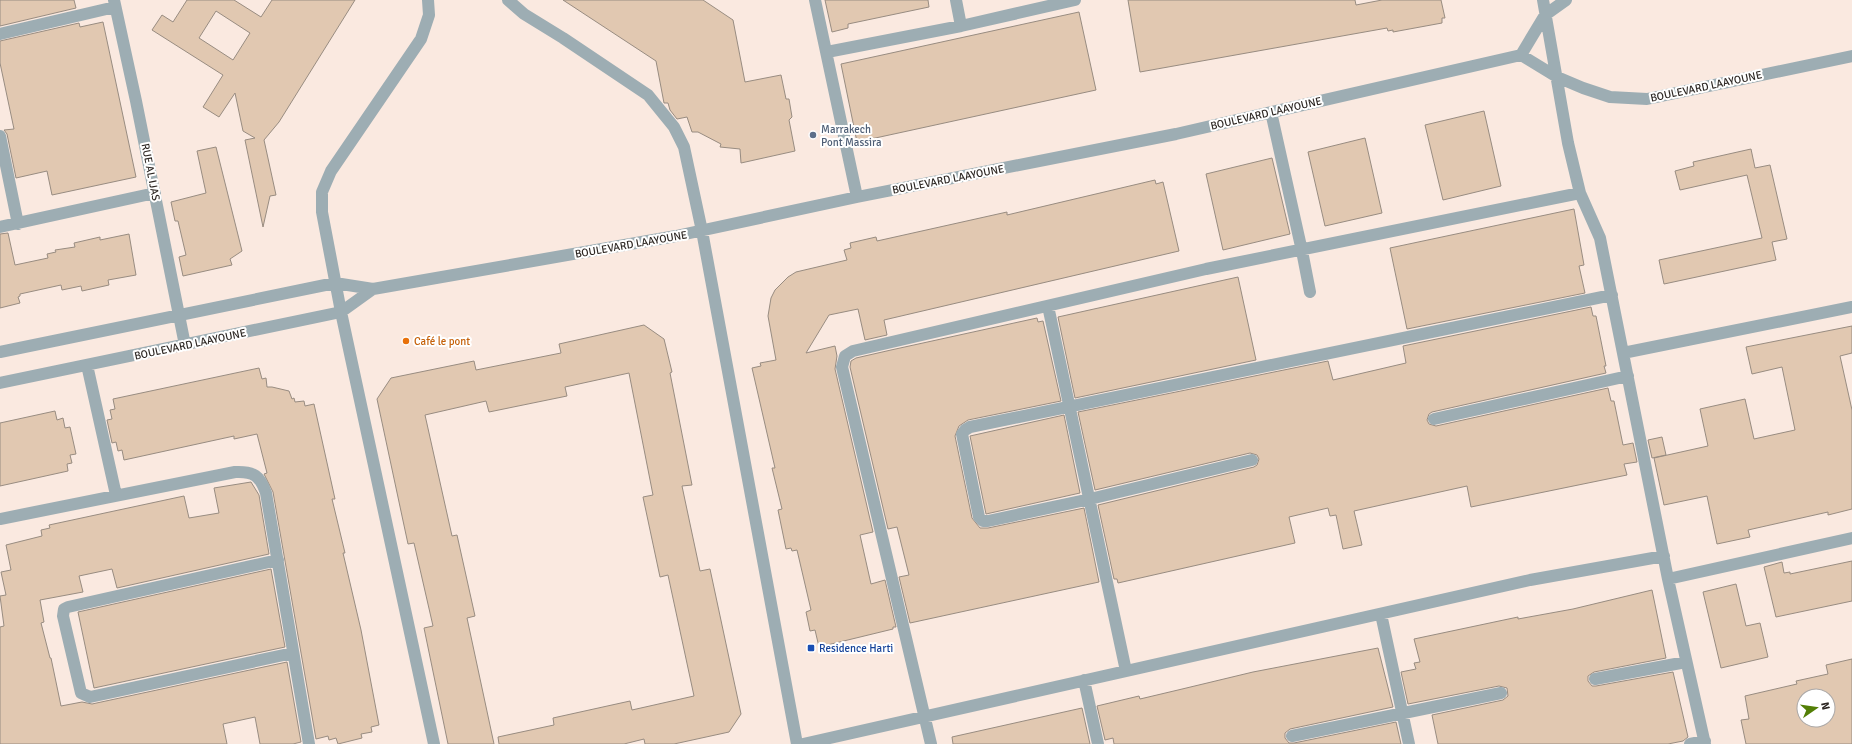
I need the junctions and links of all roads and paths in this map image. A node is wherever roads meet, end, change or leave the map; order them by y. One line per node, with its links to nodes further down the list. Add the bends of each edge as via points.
1 (428, 0): 25 (street, via 429,16 421,39 331,171 322,192 322,212)
2 (508, 0): 23 (street, via 524,14 648,95 674,127 684,148)
3 (816, 0): 12 (street)
4 (956, 0): 10 (street)
5 (1075, 0): 10 (street)
6 (1543, 0): 9 (street)
7 (1566, 0): 9 (street)
8 (115, 3): 11 (street); 18 (street, RUE AL IJAS)
9 (1545, 16): 13 (street); 15 (street)
10 (961, 26): 12 (street)
11 (0, 34)
12 (828, 52): 20 (street)
13 (1520, 55): 15 (street, BOULEVARD LAAYOUNE); 16 (street, BOULEVARD LAAYOUNE)
14 (1852, 56): 15 (street, BOULEVARD LAAYOUNE, via 1647,99 1610,97)
15 (1557, 77): 19 (street)
16 (1271, 112): 20 (street, BOULEVARD LAAYOUNE, via 1176,134); 24 (street)
17 (0, 136): 21 (street)
18 (155, 193): 21 (street); 32 (street, RUE AL IJAS)
19 (1580, 193): 24 (street); 28 (street, via 1600,238)
20 (858, 197): 23 (street, BOULEVARD LAAYOUNE)
21 (18, 224): 22 (street)
22 (0, 227)
23 (702, 231): 26 (street, BOULEVARD LAAYOUNE); 62 (street)
24 (1302, 251): 27 (street); 29 (street, via 1206,269)
25 (335, 283): 26 (street, BOULEVARD LAAYOUNE); 31 (street); 32 (street, BOULEVARD LAAYOUNE)
26 (373, 289): 31 (street, BOULEVARD LAAYOUNE)
27 (1310, 292)
28 (1612, 296): 35 (street); 39 (street)
29 (1048, 306): 39 (street); 57 (street, via 853,351 845,356 842,367)
30 (1852, 307): 35 (street)
31 (341, 312): 33 (street, BOULEVARD LAAYOUNE); 61 (street)
32 (179, 314): 33 (street, RUE AL IJAS); 34 (street, BOULEVARD LAAYOUNE)
33 (185, 345): 36 (street, BOULEVARD LAAYOUNE)
34 (0, 352)
35 (1623, 353): 37 (street)
36 (86, 365): 38 (street, BOULEVARD LAAYOUNE); 42 (street)
37 (1628, 376): 40 (street); 46 (street)
38 (0, 383)
39 (1070, 406): 43 (street); 43 (street, via 965,430 962,434 979,517 983,521 988,521)
40 (1434, 419)
41 (1252, 460): 43 (street)
42 (116, 495): 44 (street); 47 (street, via 235,472 256,476 262,482 266,493)
43 (1090, 500): 52 (street)
44 (0, 519)
45 (1852, 538): 48 (street)
46 (1664, 556): 48 (street); 49 (street, via 1530,580)
47 (278, 560): 50 (street); 50 (street, via 68,607 64,610 63,616 81,693 90,698)
48 (1668, 579): 51 (street)
49 (1381, 614): 52 (street); 56 (street)
50 (293, 653): 60 (street)
51 (1686, 662): 53 (street); 59 (street)
52 (1126, 671): 54 (street)
53 (1594, 679)
54 (1084, 680): 57 (street); 65 (street)
55 (1501, 693): 56 (street)
56 (1402, 713): 58 (street); 66 (street)
57 (925, 716): 63 (street); 64 (street)
58 (1292, 736)
59 (1705, 742): 67 (street)
60 (309, 744)
61 (434, 744)
62 (797, 744)
63 (803, 744)
64 (931, 744)
65 (1098, 744)
66 (1409, 744)
67 (1690, 744)

